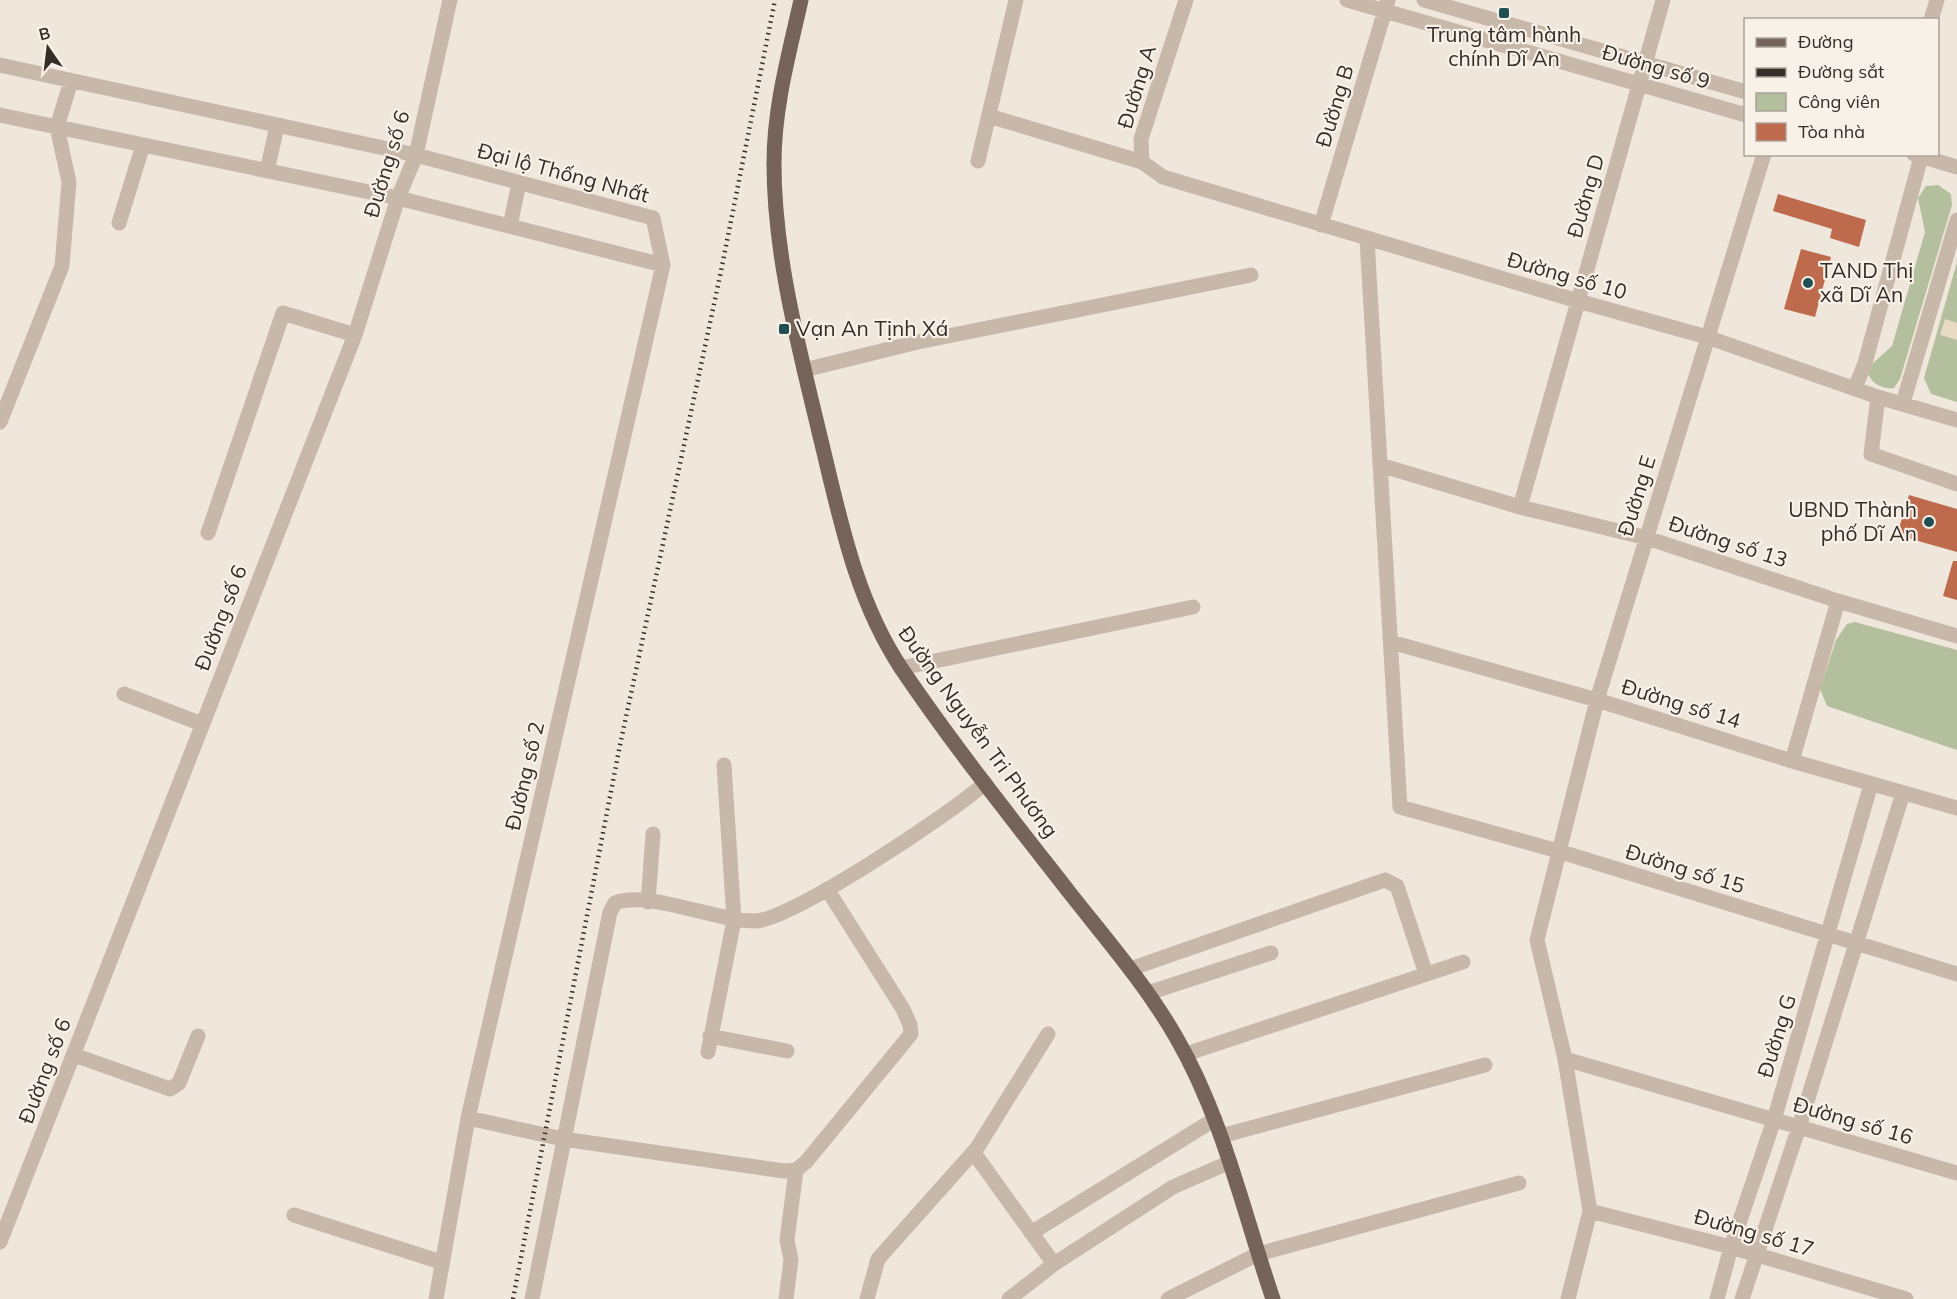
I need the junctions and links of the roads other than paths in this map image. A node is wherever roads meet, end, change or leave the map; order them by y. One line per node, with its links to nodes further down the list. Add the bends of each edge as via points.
1 (450, 0): 22 (street, Đường số 6)
2 (801, 0): 42 (main road, Đường Nguyễn Tri Phương, via 782,82 774,161 782,257)
3 (1016, 0): 18 (street)
4 (1186, 0): 26 (street, Đường A, via 1141,139)
5 (1347, 0): 9 (street, Đường số 9)
6 (1424, 0): 11 (street, Đường số 9)
7 (1663, 0): 11 (street, Đường D)
8 (1937, 0): 10 (street)
9 (1387, 5): 14 (street, Đường số 9); 34 (street, Đường B)
10 (1932, 18)
11 (1645, 63): 14 (street, Đường D); 15 (street, Đường số 9)
12 (0, 65): 13 (street, Đại lộ Thống Nhất)
13 (71, 81): 19 (street, Đại lộ Thống Nhất); 20 (street)
14 (1639, 84): 16 (street, Đường số 9); 39 (street, Đường D)
15 (1744, 91)
16 (1744, 114)
17 (0, 115): 20 (street)
18 (989, 116): 25 (street); 26 (street)
19 (277, 126): 22 (street, Đại lộ Thống Nhất); 28 (street)
20 (57, 127): 21 (street); 47 (street, via 69,182 62,266)
21 (143, 145): 28 (street); 33 (street)
22 (416, 156): 30 (street, Đại lộ Thống Nhất); 31 (street, Đường số 6)
23 (1763, 156): 41 (street, Đường E)
24 (1917, 156): 27 (street); 43 (street, via 1865,363)
25 (978, 161)
26 (1142, 162): 29 (street, Đường A)
27 (1952, 162)
28 (267, 171): 31 (street)
29 (1163, 177): 34 (street, Đường số 10)
30 (519, 183): 35 (street); 37 (street, Đại lộ Thống Nhất, via 653,218)
31 (399, 198): 35 (street); 40 (street, Đường số 6)
32 (1957, 220): 45 (street)
33 (119, 224)
34 (1321, 225): 36 (street, Đường số 10)
35 (510, 226): 37 (street)
36 (1367, 239): 39 (street, Đường số 10); 48 (street)
37 (663, 265): 89 (street, Đường số 2)
38 (1251, 275): 42 (street, via 918,342)
39 (1578, 301): 41 (street, Đường số 10); 50 (street, Đường D)
40 (355, 334): 51 (street, via 283,313); 60 (street, Đường số 6)
41 (1707, 337): 43 (street, Đường số 10); 52 (street, Đường E)
42 (804, 370): 57 (main road, Đường Nguyễn Tri Phương, via 853,568 872,616)
43 (1855, 388): 44 (street, Đường số 10)
44 (1878, 397): 45 (street, Đường số 10); 49 (street, via 1871,454)
45 (1903, 403): 46 (street, Đường số 10)
46 (1957, 420)
47 (0, 422)
48 (1380, 465): 50 (street, Đường số 13); 56 (street)
49 (1957, 484)
50 (1520, 507): 52 (street, Đường số 13)
51 (208, 534)
52 (1647, 538): 53 (street, Đường số 13); 59 (street, Đường E)
53 (1838, 601): 55 (street, Đường số 13); 61 (street)
54 (1193, 607): 57 (street)
55 (1957, 636)
56 (1391, 642): 59 (street, Đường số 14); 68 (street, Đường số 15, via 1400,807)
57 (901, 668): 63 (main road, Đường Nguyễn Tri Phương)
58 (124, 694): 60 (street)
59 (1597, 700): 61 (street, Đường số 14); 68 (street, Đường E)
60 (202, 724): 85 (street, Đường số 6)
61 (1792, 761): 64 (street, Đường số 14)
62 (724, 765): 71 (street)
63 (985, 783): 69 (street, via 937,821); 76 (main road, Đường Nguyễn Tri Phương)
64 (1871, 784): 65 (street, Đường số 14); 72 (street, Đường G)
65 (1903, 793): 66 (street, Đường số 14); 73 (street)
66 (1957, 808)
67 (652, 834): 70 (street)
68 (1558, 851): 72 (street, Đường số 15); 87 (street, Đường E, via 1537,940)
69 (827, 889): 71 (street, via 765,921); 97 (street, via 903,1009 910,1034)
70 (648, 902): 71 (street); 94 (street, via 624,899 615,903 610,912)
71 (734, 920): 82 (street)
72 (1829, 936): 73 (street, Đường số 15); 91 (street, Đường G)
73 (1856, 944): 78 (street, Đường số 15); 92 (street)
74 (1271, 953): 79 (street)
75 (1463, 962): 77 (street)
76 (1130, 969): 77 (street, via 1385,880 1397,886); 79 (main road, Đường Nguyễn Tri Phương)
77 (1426, 974): 86 (street)
78 (1957, 974)
79 (1148, 993): 86 (main road, Đường Nguyễn Tri Phương)
80 (1048, 1034): 95 (street)
81 (198, 1036): 85 (street, via 179,1083 170,1089)
82 (710, 1036): 83 (street); 84 (street)
83 (787, 1051)
84 (708, 1052)
85 (74, 1054): 103 (street, Đường số 6)
86 (1186, 1054): 90 (main road, Đường Nguyễn Tri Phương)
87 (1565, 1059): 91 (street, Đường số 16); 100 (street, Đường E)
88 (1485, 1065): 93 (street)
89 (468, 1118): 94 (street); 107 (street, Đường số 2)
90 (1215, 1119): 93 (main road, Đường Nguyễn Tri Phương); 102 (street)
91 (1774, 1120): 92 (street, Đường số 16); 104 (street, Đường G)
92 (1799, 1127): 98 (street, Đường số 16); 106 (street)
93 (1221, 1136): 96 (main road, Đường Nguyễn Tri Phương)
94 (563, 1139): 97 (street); 110 (street)
95 (974, 1153): 102 (street); 112 (street, via 878,1259)
96 (1230, 1162): 105 (main road, Đường Nguyễn Tri Phương); 108 (street, via 1173,1187)
97 (796, 1170): 111 (street, via 787,1240 791,1260)
98 (1957, 1173)
99 (1519, 1183): 105 (street)
100 (1590, 1211): 104 (street, Đường số 17); 116 (street)
101 (294, 1215): 107 (street)
102 (1032, 1233): 108 (street)
103 (0, 1242)
104 (1731, 1246): 106 (street, Đường số 17); 117 (street, Đường G)
105 (1258, 1254): 114 (street); 115 (main road, Đường Nguyễn Tri Phương)
106 (1755, 1254): 118 (street); 119 (street, Đường số 17)
107 (441, 1262): 109 (street, Đường số 2)
108 (1054, 1264): 113 (street)
109 (436, 1299)
110 (532, 1299)
111 (786, 1299)
112 (867, 1299)
113 (1009, 1299)
114 (1168, 1299)
115 (1273, 1299)
116 (1568, 1299)
117 (1717, 1299)
118 (1742, 1299)
119 (1906, 1299)

